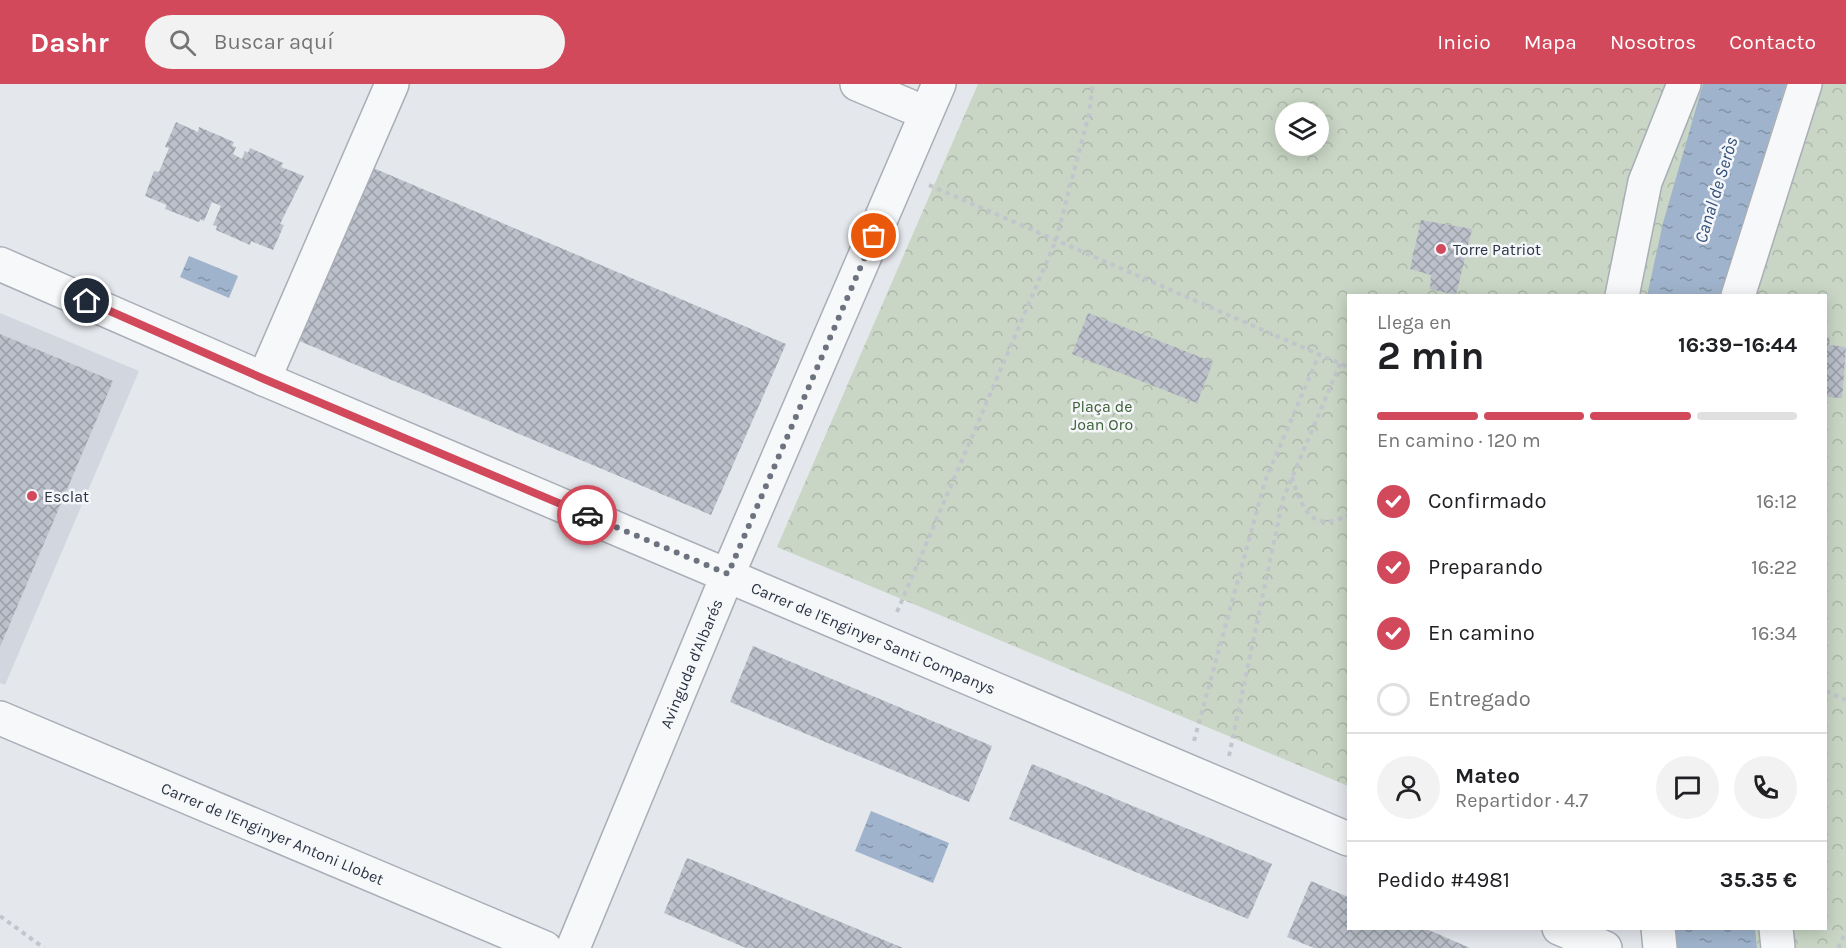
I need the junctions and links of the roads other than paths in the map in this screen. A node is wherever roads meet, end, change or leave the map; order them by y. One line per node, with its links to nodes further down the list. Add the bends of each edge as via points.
1 (392, 84): 10 (street)
2 (857, 84): 6 (street)
3 (939, 84): 11 (street, Avinguda d'Albarés)
4 (1684, 84): 8 (street, via 1645,182)
5 (1806, 84): 9 (street)
6 (909, 106)
7 (0, 264): 10 (street, Carrer de l'Enginyer Santi Companys)
8 (1623, 294)
9 (1739, 294)
10 (264, 379): 11 (street, Carrer de l'Enginyer Santi Companys)
11 (728, 574): 13 (street, Carrer de l'Enginyer Santi Companys); 18 (street, Avinguda d'Albarés)
12 (0, 718): 17 (street, Carrer de l'Enginyer Antoni Llobet)
13 (1347, 839)
14 (1564, 930): 19 (street)
15 (1658, 930): 20 (street)
16 (1776, 930): 21 (street)
17 (545, 948)
18 (573, 948)
19 (1605, 948)
20 (1660, 948)
21 (1778, 948)

